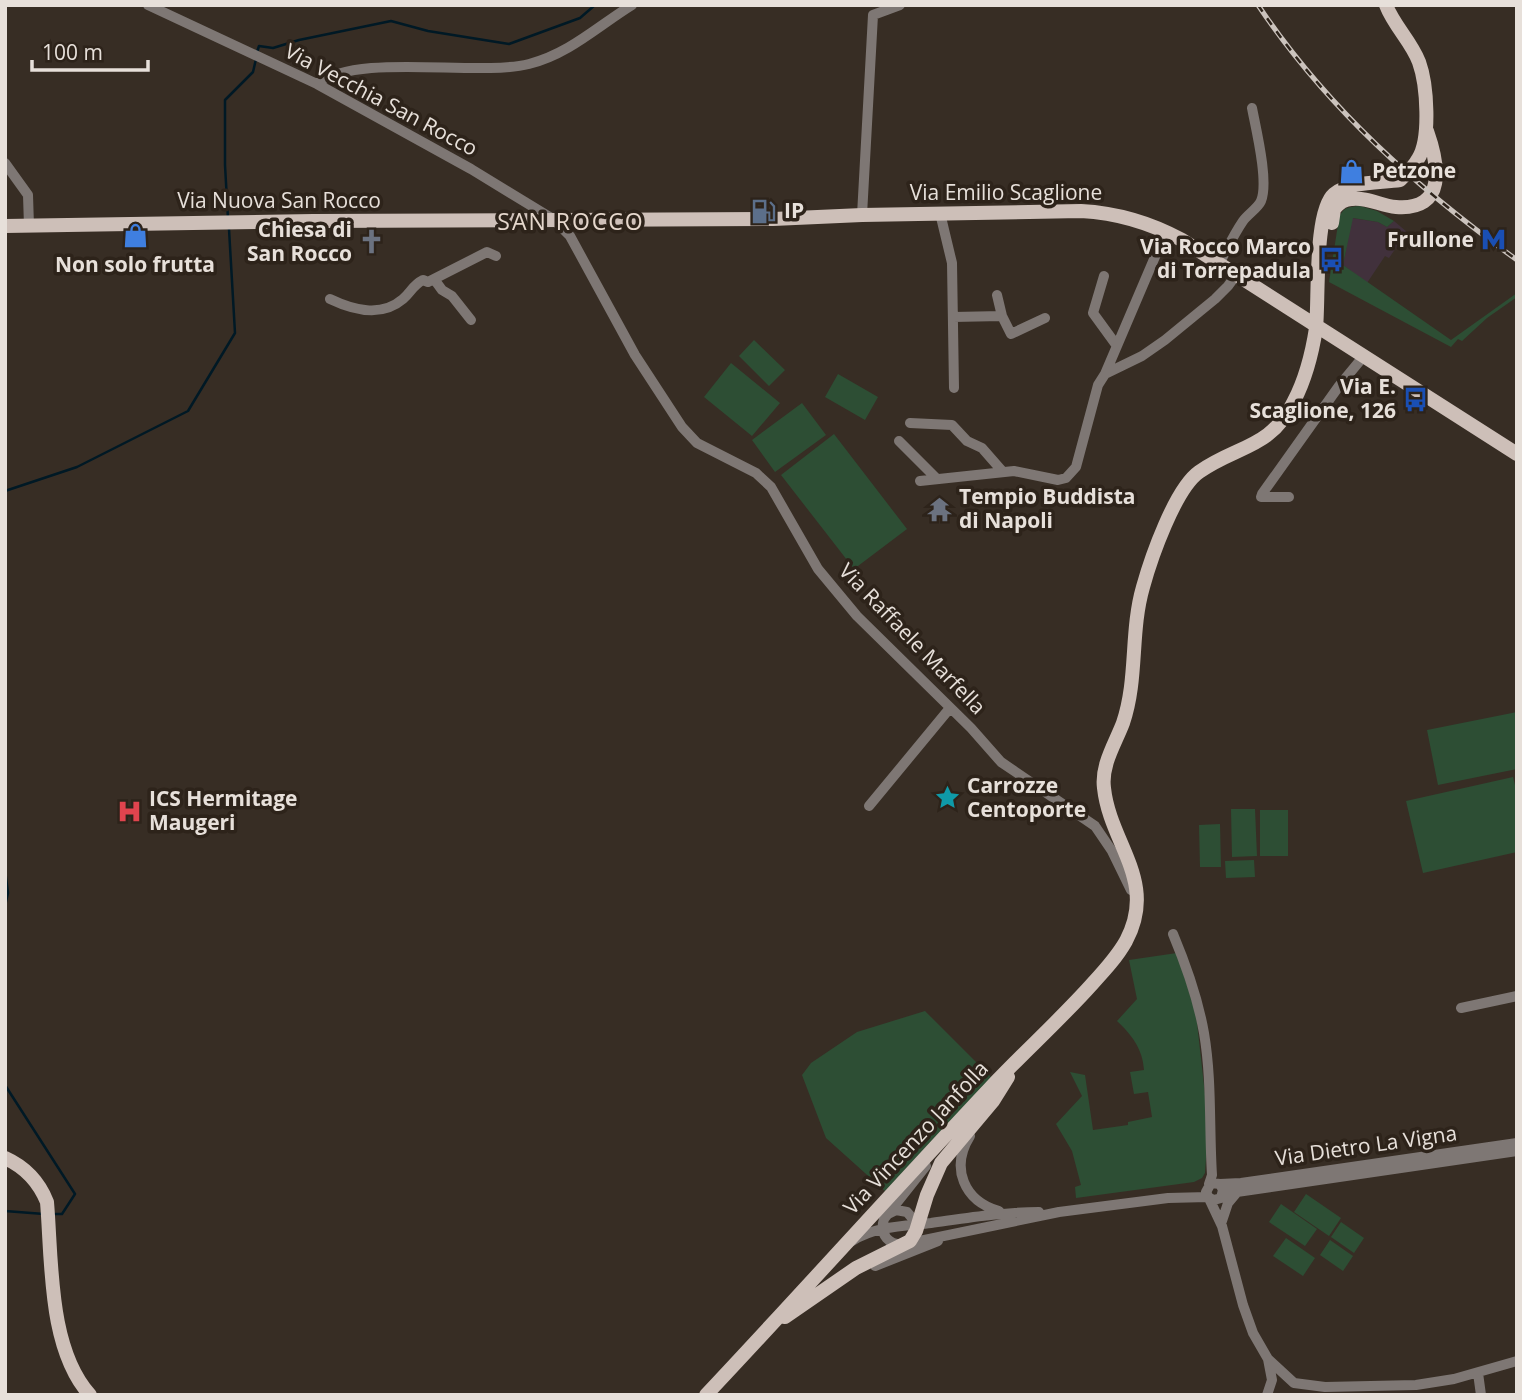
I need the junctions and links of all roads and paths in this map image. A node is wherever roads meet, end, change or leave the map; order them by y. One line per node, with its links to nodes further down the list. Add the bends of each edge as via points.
1 (148, 5): 5 (street, Via Vecchia San Rocco)
2 (632, 5): 5 (street, via 579,44 529,64 461,69 389,67 345,73)
3 (900, 5): 12 (street, via 873,15)
4 (1386, 5): 7 (main road, via 1419,62)
5 (317, 84): 13 (street, Via Vecchia San Rocco)
6 (1252, 108): 18 (street, via 1263,194)
7 (1426, 127): 9 (main road, via 1419,159); 10 (main road, via 1436,168 1435,188 1421,204)
8 (5, 163): 15 (street, via 28,195)
9 (1400, 180): 10 (main road, via 1393,197); 19 (main road, via 1344,188 1332,195 1323,215)
10 (1396, 207): 19 (main road, via 1364,199 1341,202 1334,209)
11 (940, 213): 12 (main road, Via Emilio Scaglione); 16 (main road, Via Emilio Scaglione, via 1109,213); 26 (street, via 952,263)
12 (862, 215): 13 (main road, Via Emilio Scaglione)
13 (553, 219): 15 (main road, Via Nuova San Rocco); 41 (street, Via Raffaele Marfella, via 570,236 635,355 682,427 697,443 756,473 771,487 818,569 857,616)
14 (5, 226): 15 (main road, Via Nuova San Rocco)
15 (29, 226)
16 (1166, 231): 18 (main road, Via Emilio Scaglione); 30 (street)
17 (496, 256): 22 (street, via 487,253)
18 (1219, 264): 20 (main road, Via Emilio Scaglione)
19 (1320, 271): 29 (main road)
20 (1236, 275): 29 (main road, Via Emilio Scaglione); 32 (street, via 1215,299 1165,340)
21 (1104, 276): 30 (street, via 1093,313)
22 (433, 279): 24 (street, via 414,284 400,302 363,312); 28 (street)
23 (997, 295): 25 (street)
24 (330, 299)
25 (1002, 316): 26 (street); 27 (street, via 1012,334)
26 (953, 317): 33 (street)
27 (1045, 318)
28 (471, 320)
29 (1316, 326): 31 (main road, Via Emilio Scaglione); 43 (main road, via 1305,377 1286,417 1256,444 1195,474 1171,512 1153,554 1136,622 1130,700 1105,768 1103,787 1134,872)
30 (1117, 346): 32 (street)
31 (1363, 357): 36 (main road, Via Emilio Scaglione); 40 (street, via 1261,497)
32 (1105, 374): 37 (street, via 1071,474 1058,480)
33 (954, 388)
34 (910, 423): 37 (street, via 952,425)
35 (899, 441): 38 (street)
36 (1517, 454)
37 (1003, 472): 38 (street)
38 (937, 480): 39 (street)
39 (920, 481)
40 (1289, 497)
41 (950, 708): 42 (street); 43 (street, Via Raffaele Marfella, via 1001,762 1095,826 1128,881)
42 (869, 806)
43 (1137, 906): 47 (main road, via 1127,939 1114,958)
44 (1172, 934): 53 (street, via 1204,1035)
45 (1517, 996): 46 (street)
46 (1461, 1008)
47 (1013, 1066): 48 (main road, Via Vincenzo Janfolla); 49 (main road, Via Vincenzo Janfolla)
48 (985, 1112): 55 (street, via 964,1145 962,1175 978,1202); 59 (main road, Via Vincenzo Janfolla, via 941,1163)
49 (952, 1129): 57 (street); 64 (main road, Via Vincenzo Janfolla)
50 (1517, 1143): 53 (street, Via Dietro La Vigna)
51 (1517, 1151): 54 (street, Via Dietro La Vigna)
52 (5, 1158): 72 (main road, via 32,1177 47,1202 60,1333 74,1372)
53 (1214, 1188): 54 (street, Via Dietro La Vigna); 56 (street); 58 (street)
54 (1238, 1191): 58 (street, via 1228,1203)
55 (1006, 1212): 56 (street); 59 (street)
56 (1059, 1212): 61 (street)
57 (886, 1215): 59 (street, via 896,1210 907,1212); 60 (street); 62 (street)
58 (1222, 1224): 67 (street, via 1247,1320)
59 (918, 1225): 60 (street); 63 (main road, Via Vincenzo Janfolla)
60 (882, 1230): 62 (street); 63 (street, via 888,1240)
61 (968, 1231): 63 (street); 65 (street, via 888,1260)
62 (859, 1236): 64 (street)
63 (905, 1244): 65 (main road, Via Vincenzo Janfolla, via 856,1268)
64 (843, 1247): 66 (main road, Via Vincenzo Janfolla)
65 (817, 1295): 66 (main road, Via Vincenzo Janfolla)
66 (767, 1329): 73 (main road, Via Vincenzo Janfolla)
67 (1268, 1359): 70 (street); 71 (street)
68 (1517, 1361): 69 (street)
69 (1478, 1373): 70 (street, via 1396,1387); 74 (street)
70 (1294, 1383): 71 (street, via 1284,1381)
71 (1269, 1390)
72 (90, 1395)
73 (706, 1395)
74 (1481, 1395)

